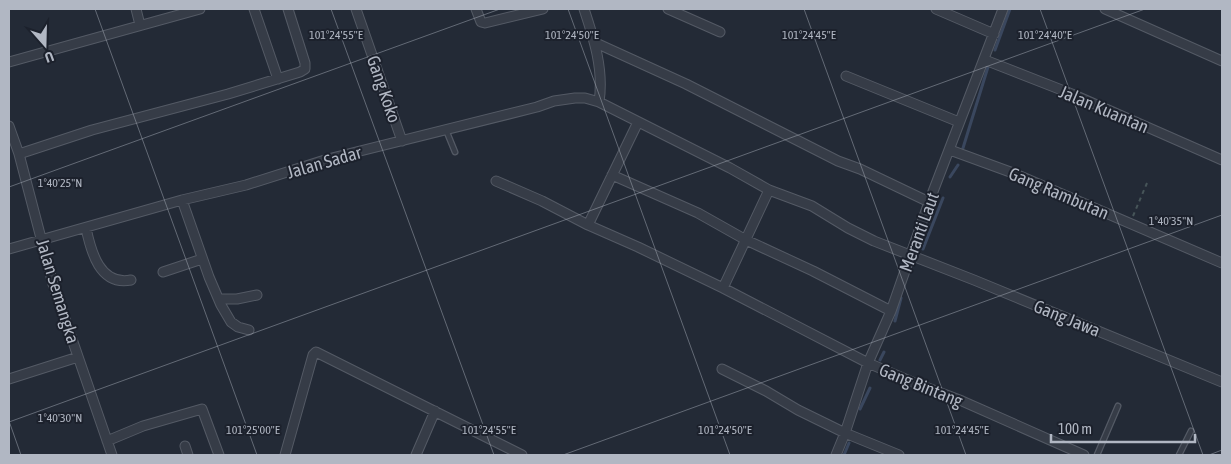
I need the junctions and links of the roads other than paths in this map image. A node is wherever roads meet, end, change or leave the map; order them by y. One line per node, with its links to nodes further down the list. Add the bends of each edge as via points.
1 (136, 9): 13 (street)
2 (200, 9): 13 (street)
3 (254, 9): 21 (street)
4 (288, 9): 21 (street, via 306,66 300,72)
5 (356, 9): 27 (street, Gang Koko)
6 (476, 9): 7 (street, via 481,22 485,23)
7 (543, 9)
8 (584, 9): 16 (street)
9 (668, 9): 14 (street)
10 (937, 9): 15 (street)
11 (1003, 9): 15 (street, Meranti Laut)
12 (1104, 9): 18 (street)
13 (140, 25): 19 (street)
14 (720, 32)
15 (994, 34): 17 (street, Meranti Laut)
16 (596, 43): 22 (street, via 601,87); 36 (street)
17 (985, 60): 24 (street, Meranti Laut); 31 (street, Jalan Kuantan)
18 (1222, 61)
19 (9, 62)
20 (846, 76): 24 (street)
21 (278, 79): 30 (street, via 92,130)
22 (599, 102): 23 (street, Jalan Sadar); 26 (street, Jalan Sadar, via 585,98 554,101)
23 (638, 122): 32 (street); 34 (street, Jalan Sadar)
24 (959, 122): 28 (street, Meranti Laut)
25 (9, 126): 30 (street, Jalan Semangka)
26 (445, 129): 27 (street, Jalan Sadar); 29 (lane)
27 (402, 141): 35 (street, Jalan Sadar)
28 (950, 150): 36 (street, Meranti Laut); 44 (street, Gang Rambutan, via 1013,173)
29 (455, 152)
30 (18, 154): 39 (street, Jalan Semangka)
31 (1222, 160)
32 (612, 175): 37 (street); 40 (street, via 698,213)
33 (496, 181): 37 (street, Gang Bintang)
34 (769, 190): 40 (street); 42 (street, Gang Jawa, via 812,206 848,228)
35 (182, 200): 38 (street, Jalan Sadar); 43 (street)
36 (929, 202): 42 (street, Meranti Laut)
37 (588, 225): 47 (street, Gang Bintang)
38 (86, 228): 39 (street, Jalan Sadar); 46 (street, via 90,249 102,270 114,280)
39 (42, 239): 41 (street, Jalan Sadar); 52 (street, Jalan Semangka, via 53,284)
40 (746, 240): 47 (street); 50 (street)
41 (9, 250)
42 (910, 257): 50 (street, Meranti Laut); 56 (street, Gang Jawa)
43 (202, 258): 45 (street); 49 (street)
44 (1222, 263)
45 (163, 272)
46 (131, 280)
47 (723, 288): 53 (street, Gang Bintang)
48 (258, 295): 49 (street)
49 (219, 299): 51 (street, via 231,322)
50 (891, 311): 53 (street, Meranti Laut)
51 (248, 330)
52 (78, 357): 55 (street); 61 (street, Jalan Semangka)
53 (868, 363): 60 (street, Meranti Laut); 71 (street, Gang Bintang)
54 (722, 369): 60 (street)
55 (9, 379)
56 (1222, 382)
57 (1118, 406): 72 (lane)
58 (435, 412): 66 (street, via 316,352); 67 (street); 68 (street)
59 (1191, 431): 73 (lane)
60 (845, 433): 69 (street, Meranti Laut); 70 (street)
61 (107, 441): 63 (street, Jalan Semangka); 65 (street, via 143,426 202,409)
62 (185, 446): 64 (street)
63 (112, 455)
64 (188, 455)
65 (219, 455)
66 (285, 455)
67 (416, 455)
68 (522, 455)
69 (836, 455)
70 (899, 455)
71 (1084, 455)
72 (1097, 455)
73 (1179, 455)

